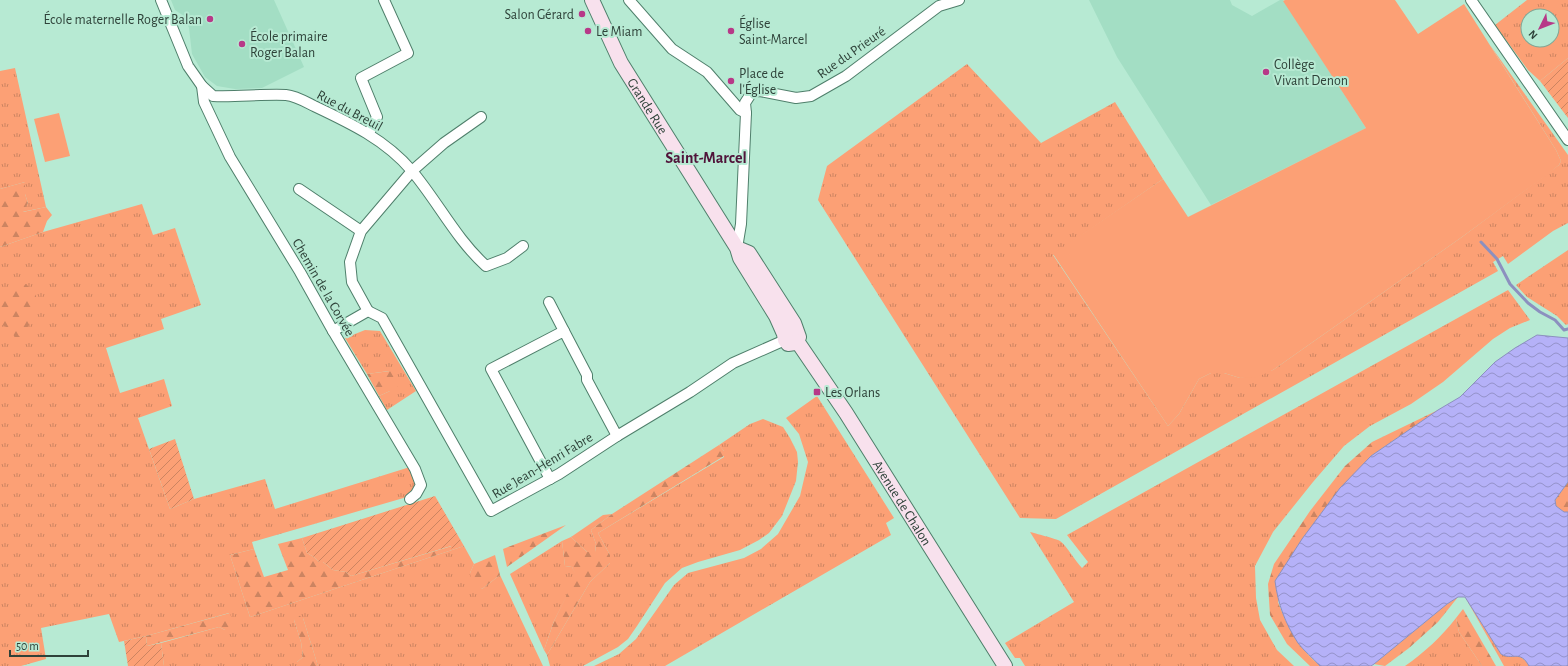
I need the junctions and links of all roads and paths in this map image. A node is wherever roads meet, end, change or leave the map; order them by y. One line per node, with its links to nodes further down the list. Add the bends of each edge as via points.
1 (161, 0): 7 (street, Rue du Breuil, via 188,66)
2 (384, 0): 10 (street, via 408,53 361,78 377,117)
3 (592, 0): 16 (main road, Grande Rue, via 621,63)
4 (629, 0): 8 (street, via 672,49 707,72 740,110)
5 (959, 0): 8 (street, Rue du Prieuré, via 939,6 846,76 811,96 796,98 760,90 752,92 745,103)
6 (1471, 0): 11 (street)
7 (202, 86): 10 (street, Rue du Breuil, via 213,96 288,95); 19 (street, Chemin de la Corvée, via 204,102 230,157)
8 (746, 113): 16 (street, via 741,224)
9 (481, 117): 12 (street, via 444,142)
10 (369, 133): 12 (street, Rue du Breuil, via 396,154)
11 (1568, 140)
12 (412, 171): 14 (street); 15 (street, Rue du Breuil, via 473,254 486,266 507,258)
13 (299, 189): 14 (street)
14 (362, 231): 18 (street, via 350,262 352,282)
15 (523, 246)
16 (737, 248): 21 (main road, Grande Rue, via 740,258)
17 (549, 302): 20 (street)
18 (368, 311): 19 (street); 23 (street, Rue Jean-Henri Fabre, via 382,318 491,511)
19 (333, 331): 24 (street, Chemin de la Corvée, via 415,469 421,485)
20 (564, 331): 22 (street); 23 (street, via 491,369)
21 (791, 337): 22 (street, Rue Jean-Henri Fabre, via 733,364); 25 (main road, Avenue de Chalon, via 846,413)
22 (617, 436): 23 (street, Rue Jean-Henri Fabre)
23 (550, 479)
24 (410, 499)
25 (1005, 666)

